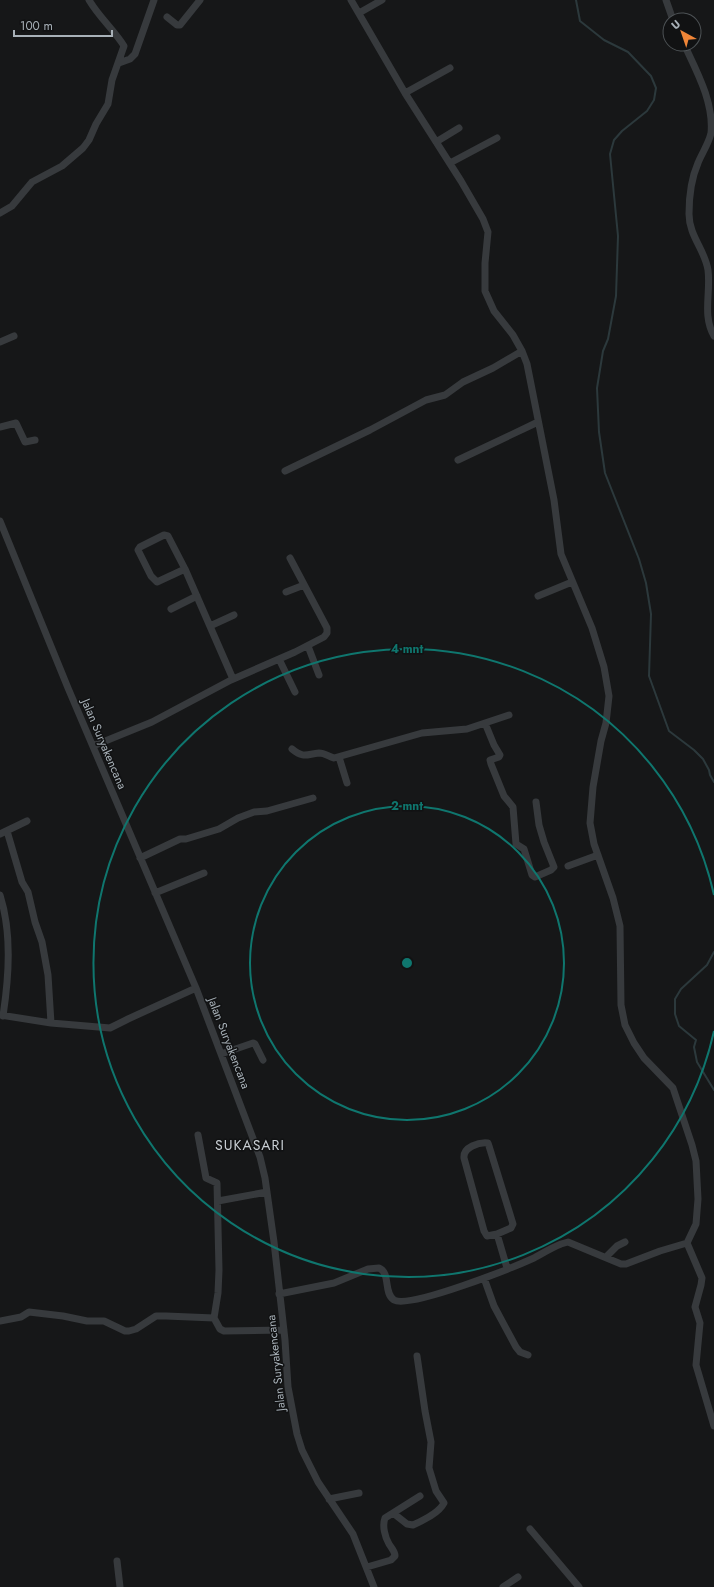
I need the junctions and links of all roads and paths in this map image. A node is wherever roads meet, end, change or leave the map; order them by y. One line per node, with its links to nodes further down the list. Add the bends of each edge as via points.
1 (89, 0): 11 (street, via 124,46)
2 (154, 0): 11 (street, via 135,54 130,59)
3 (200, 0): 9 (street, via 180,25)
4 (351, 0): 8 (street)
5 (382, 0): 8 (street)
6 (666, 0): 7 (street)
7 (670, 12)
8 (359, 13): 13 (street)
9 (167, 17)
10 (688, 52): 20 (street, via 710,108 712,131 693,178 689,214 690,225 708,271 708,321)
11 (119, 62): 18 (street, via 108,104 83,148 62,166 32,182 12,206)
12 (450, 68): 13 (street)
13 (405, 93): 16 (street)
14 (459, 128): 16 (street)
15 (497, 138): 17 (street)
16 (436, 142): 17 (street)
17 (450, 163): 22 (street, via 488,232 485,291 494,311)
18 (0, 213)
19 (14, 336): 21 (street)
20 (714, 336)
21 (0, 342)
22 (522, 351): 23 (street); 27 (street, via 463,382 445,395 426,400)
23 (538, 422): 26 (street); 31 (street, via 554,500 561,554)
24 (0, 427): 25 (street, via 16,422 25,442)
25 (35, 440)
26 (458, 460)
27 (285, 471)
28 (0, 521): 46 (street, Jalan Suryakencana)
29 (290, 558): 32 (street)
30 (185, 569): 30 (street, via 157,582 151,576 138,550 164,534); 34 (street)
31 (572, 582): 35 (street); 54 (street, via 594,635 604,667 609,696 591,814 591,832)
32 (304, 585): 33 (street); 39 (street, via 327,628 327,633 320,640)
33 (286, 592)
34 (197, 596): 36 (street); 38 (street)
35 (538, 596)
36 (171, 610)
37 (234, 615): 38 (street)
38 (210, 626): 42 (street)
39 (308, 646): 40 (street); 41 (street)
40 (279, 659): 42 (street); 43 (street)
41 (319, 675)
42 (232, 679): 46 (street, via 152,722)
43 (295, 692)
44 (509, 715): 45 (street)
45 (485, 723): 48 (street, via 467,729 422,733); 51 (street, via 500,755 490,760 504,796 513,807 516,844 524,849 532,875 535,877 554,867 539,825)
46 (93, 746): 55 (street, Jalan Suryakencana)
47 (292, 749): 48 (street, via 302,755 319,753 332,758)
48 (339, 757): 49 (street)
49 (347, 782)
50 (313, 798): 55 (street, via 246,814 219,829 180,839)
51 (536, 802)
52 (27, 821): 53 (street)
53 (3, 832): 62 (street, via 29,896 42,942 48,975)
54 (598, 855): 56 (street); 70 (street, via 620,926 620,995 625,1025 644,1058 673,1088 692,1145 698,1199 696,1224)
55 (140, 858): 58 (street, Jalan Suryakencana)
56 (568, 866)
57 (204, 872): 58 (street)
58 (155, 893): 60 (street, Jalan Suryakencana)
59 (0, 895): 61 (street, via 8,942 6,998)
60 (196, 988): 62 (street, via 110,1028); 63 (street, Jalan Suryakencana)
61 (1, 1015): 62 (street)
62 (51, 1023)
63 (221, 1054): 64 (street, via 253,1043); 66 (street, Jalan Suryakencana, via 260,1157)
64 (263, 1060)
65 (198, 1135): 67 (street, via 206,1178 217,1183)
66 (267, 1192): 67 (street); 74 (street, Jalan Suryakencana)
67 (218, 1201): 75 (street, via 219,1270)
68 (497, 1234): 68 (street, via 512,1227 513,1221 488,1143 484,1143 466,1149 464,1158 484,1231 487,1236); 72 (street)
69 (625, 1242): 71 (street)
70 (688, 1243): 71 (street, via 660,1250 626,1264); 80 (street, via 702,1281 695,1307 700,1323 696,1365)
71 (606, 1257): 72 (street, via 571,1243 564,1243)
72 (507, 1268): 73 (street)
73 (484, 1278): 74 (street, via 431,1296 399,1301 390,1296 383,1270 376,1268 334,1283); 78 (street, via 494,1306 516,1347)
74 (279, 1294): 77 (street, Jalan Suryakencana)
75 (214, 1318): 76 (street, via 156,1316 129,1331 104,1321 87,1321 34,1312); 77 (street, via 224,1331)
76 (0, 1321)
77 (284, 1330): 83 (street, Jalan Suryakencana, via 288,1387 297,1434 313,1473)
78 (528, 1355)
79 (417, 1356): 84 (street, via 431,1442 429,1468 436,1491 444,1503 430,1516 413,1525 407,1524)
80 (714, 1426)
81 (359, 1493): 83 (street)
82 (420, 1496): 84 (street)
83 (329, 1499): 87 (street, Jalan Suryakencana, via 354,1534)
84 (393, 1513): 87 (street, via 385,1518 384,1527 395,1556 391,1560)
85 (530, 1529): 92 (street)
86 (117, 1561): 89 (street)
87 (367, 1568): 90 (street, Jalan Suryakencana)
88 (518, 1577): 91 (street)
89 (120, 1587)
90 (374, 1587)
91 (503, 1587)
92 (579, 1587)

